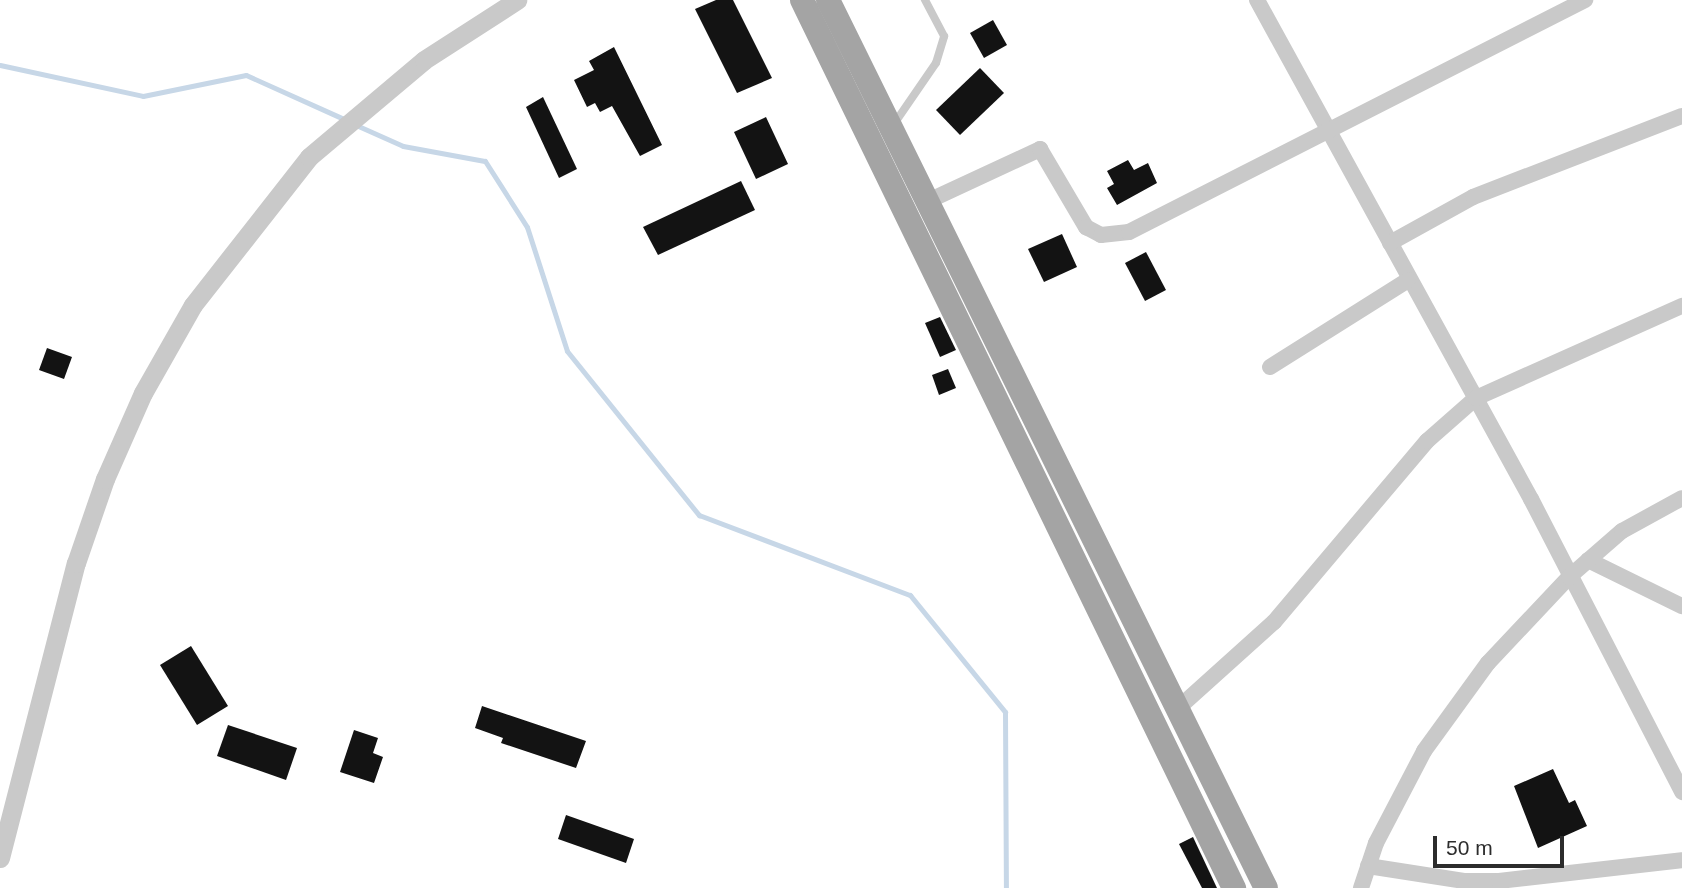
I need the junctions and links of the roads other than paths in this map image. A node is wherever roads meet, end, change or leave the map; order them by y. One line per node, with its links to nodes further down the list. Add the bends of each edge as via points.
1 (517, 0): 22 (street, via 424,60 309,157 193,305 143,393 105,479 76,563)
2 (802, 0): 25 (main road)
3 (828, 0): 8 (main road)
4 (925, 0): 8 (lane, via 944,36 936,63)
5 (1257, 0): 9 (street)
6 (1586, 0): 9 (street)
7 (1682, 116): 11 (street, via 1473,197)
8 (890, 130): 10 (main road)
9 (1328, 132): 10 (street, via 1115,236 1086,227 1040,149); 11 (street)
10 (926, 202): 20 (main road)
11 (1390, 243): 12 (street)
12 (1408, 279): 14 (street); 15 (street)
13 (1682, 306): 15 (street)
14 (1270, 367)
15 (1476, 398): 18 (street); 20 (street, via 1427,441 1274,622)
16 (1682, 498): 17 (street, via 1622,531)
17 (1588, 560): 18 (street); 19 (street)
18 (1569, 577): 21 (street); 24 (street, via 1488,663 1437,732)
19 (1682, 606)
20 (1175, 711): 26 (main road)
21 (1682, 792)
22 (0, 858)
23 (1682, 860): 24 (street, via 1499,881 1464,881)
24 (1368, 866): 27 (street)
25 (1234, 888)
26 (1266, 888)
27 (1361, 888)

